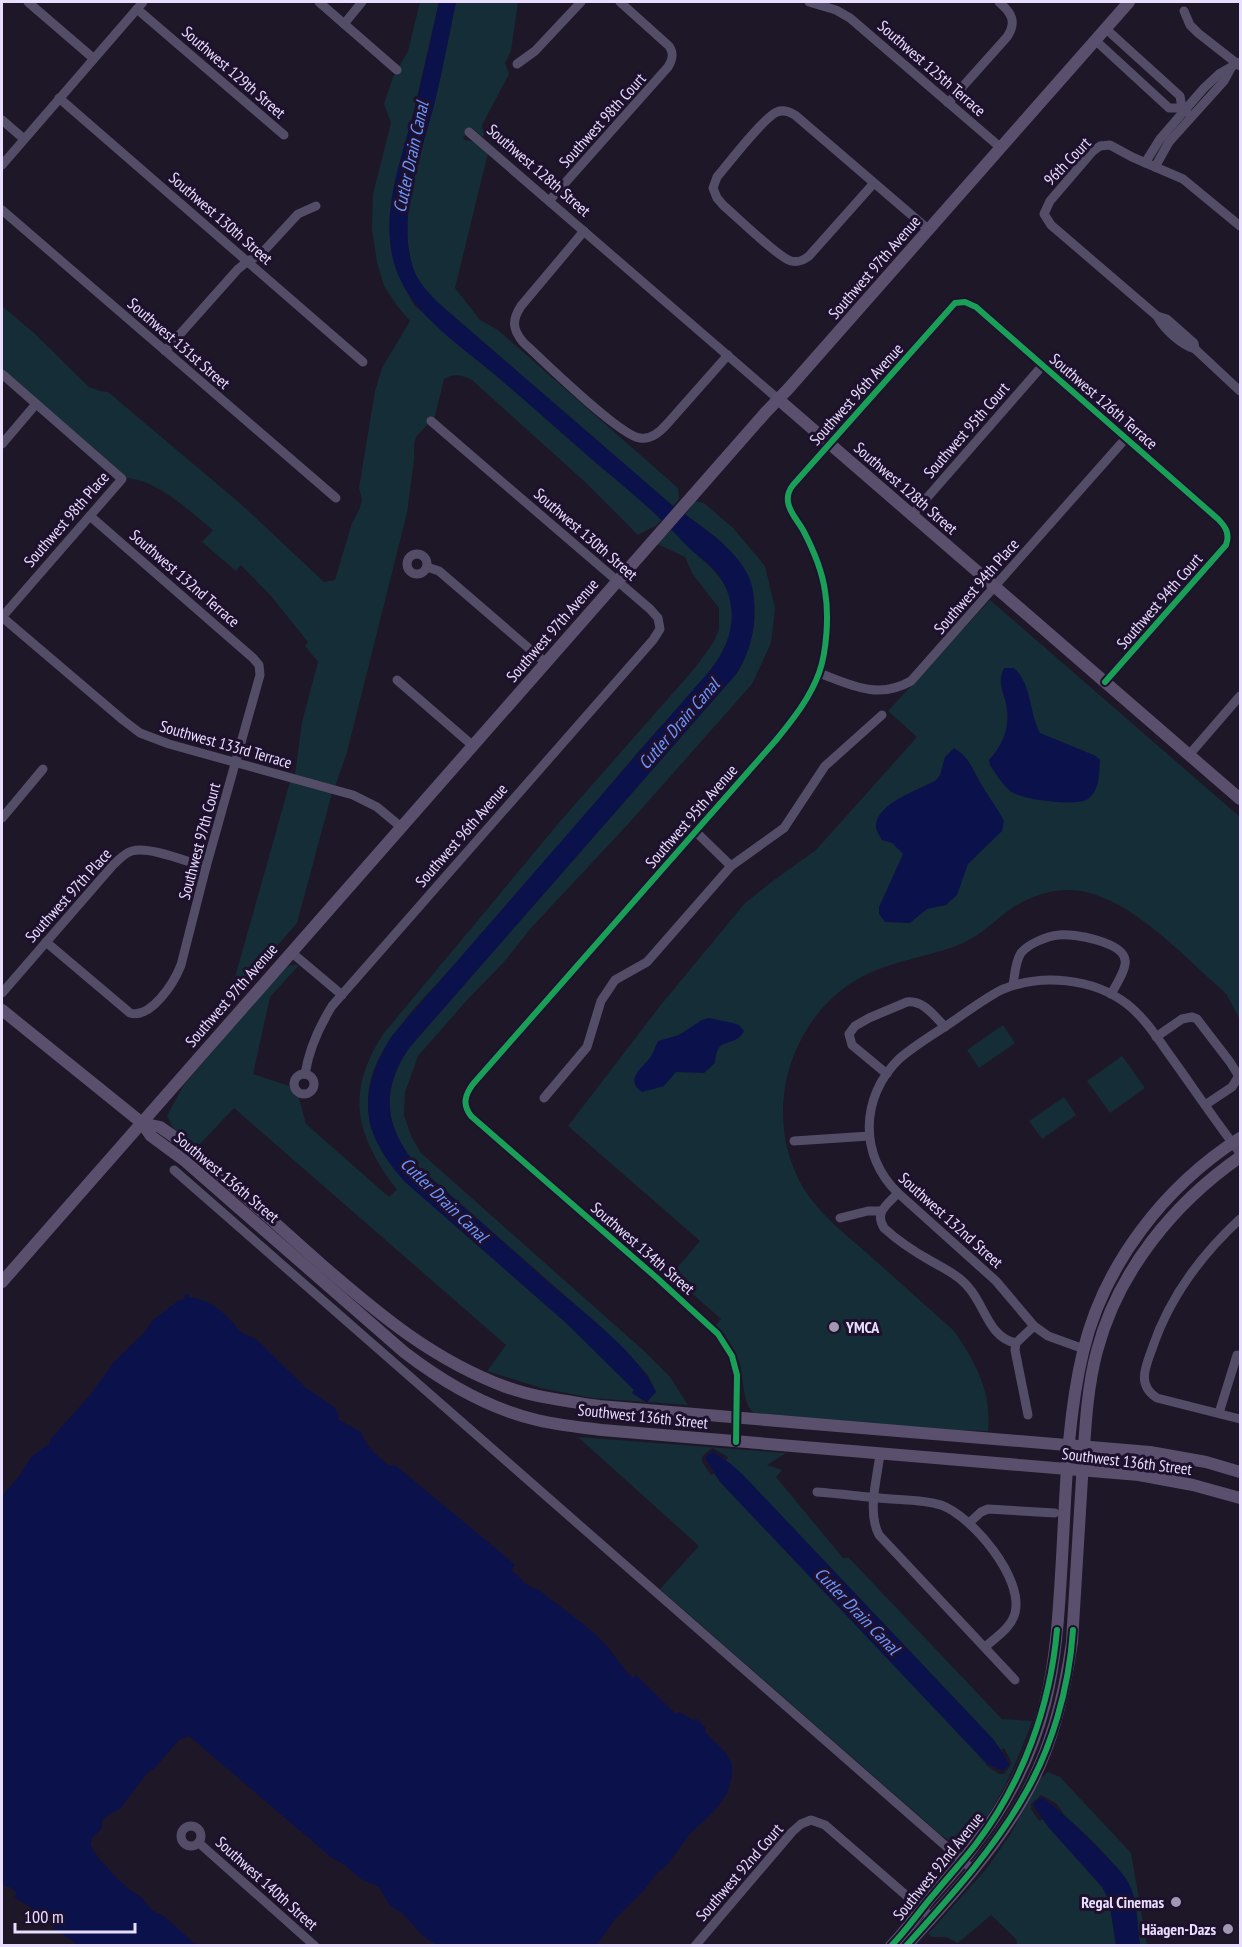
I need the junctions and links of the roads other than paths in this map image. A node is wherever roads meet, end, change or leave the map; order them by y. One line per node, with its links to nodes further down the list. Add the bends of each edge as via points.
1 (29, 2): 14 (street)
2 (319, 2): 11 (street)
3 (362, 2): 11 (street)
4 (581, 2): 15 (street, via 535,51)
5 (620, 2): 31 (street, Southwest 98th Court, via 666,42 673,56 668,67)
6 (809, 2): 21 (street, Southwest 125th Terrace, via 850,18)
7 (999, 2): 21 (street, via 1010,12 1013,22 1007,38)
8 (1129, 2): 12 (street, Southwest 97th Avenue)
9 (140, 5): 14 (street); 25 (street, Southwest 129th Street)
10 (1184, 11): 16 (street, via 1190,25)
11 (344, 24): 17 (street)
12 (1105, 28): 13 (street, Southwest 97th Avenue); 18 (street)
13 (1095, 40): 20 (street); 27 (street, Southwest 97th Avenue)
14 (93, 58): 19 (street)
15 (517, 64)
16 (1237, 65): 22 (street, via 1224,81)
17 (397, 70)
18 (1170, 87): 20 (street); 22 (street, via 1180,96)
19 (59, 98): 26 (street); 37 (street, Southwest 130th Street)
20 (1159, 99): 22 (street, via 1169,108)
21 (948, 103): 27 (street, Southwest 125th Terrace)
22 (1186, 111): 29 (street, via 1160,139)
23 (2, 120): 26 (street)
24 (469, 132): 31 (street, Southwest 128th Street)
25 (284, 135)
26 (24, 139): 28 (street)
27 (1001, 148): 35 (street, Southwest 97th Avenue)
28 (2, 165)
29 (1151, 165): 34 (street, via 1187,182); 44 (street, 96th Court, via 1110,145 1100,146 1050,201 1044,214 1051,225)
30 (874, 183): 30 (street, via 802,261 790,261 777,252 720,202 713,188 717,177 765,121 782,111 792,113); 35 (street)
31 (549, 201): 36 (street, Southwest 128th Street)
32 (315, 206): 37 (street, via 298,214 260,255)
33 (2, 210): 39 (street, Southwest 131st Street)
34 (1240, 226)
35 (929, 230): 45 (street, Southwest 97th Avenue)
36 (584, 231): 40 (street, Southwest 128th Street); 40 (street, via 521,306 514,318 515,332 612,421 641,439 656,434)
37 (248, 261): 39 (street); 41 (street, Southwest 130th Street)
38 (953, 304): 42 (street, Southwest 126th Terrace, via 974,306); 50 (street, Southwest 96th Avenue)
39 (165, 351): 51 (street, Southwest 131st Street)
40 (728, 355): 45 (street, Southwest 128th Street)
41 (363, 363)
42 (1043, 365): 48 (street, Southwest 126th Terrace); 53 (street, Southwest 95th Court)
43 (2, 374): 46 (street, Southwest 98th Place)
44 (1240, 391)
45 (778, 399): 50 (street, Southwest 128th Street); 57 (street, Southwest 97th Avenue)
46 (36, 404): 49 (street); 54 (street, Southwest 98th Place, via 122,479)
47 (431, 421): 57 (street, Southwest 130th Street)
48 (1126, 438): 55 (street, Southwest 126th Terrace, via 1218,519); 58 (street, Southwest 94th Place)
49 (2, 444)
50 (830, 444): 52 (street, Southwest 96th Avenue, via 791,488); 53 (street, Southwest 128th Street)
51 (336, 498)
52 (788, 504): 63 (street, Southwest 95th Avenue, via 813,553 825,589 825,639)
53 (912, 515): 58 (street, Southwest 128th Street)
54 (90, 516): 59 (street, Southwest 98th Place); 62 (street, Southwest 132nd Terrace)
55 (1228, 534): 65 (street, Southwest 94th Court, via 1226,545)
56 (427, 567): 61 (street, via 439,571)
57 (617, 581): 60 (street, Southwest 130th Street, via 658,618); 61 (street, Southwest 97th Avenue)
58 (995, 587): 63 (street, Southwest 94th Place, via 906,684 872,690); 65 (street, Southwest 128th Street)
59 (2, 617): 70 (street, Southwest 133rd Terrace, via 140,733)
60 (660, 628): 83 (street, Southwest 96th Avenue)
61 (546, 663): 68 (street, Southwest 97th Avenue)
62 (259, 665): 70 (street, Southwest 97th Court, via 259,679)
63 (819, 672): 75 (street, Southwest 95th Avenue, via 794,718)
64 (397, 680): 68 (street)
65 (1105, 682): 69 (street, Southwest 128th Street)
66 (1240, 696): 69 (street)
67 (882, 715): 76 (street, via 825,766 784,828)
68 (472, 745): 74 (street, Southwest 97th Avenue)
69 (1189, 754): 72 (street, Southwest 128th Street)
70 (235, 763): 74 (street, Southwest 133rd Terrace, via 363,799); 77 (street, Southwest 97th Court)
71 (43, 769): 73 (street)
72 (1240, 800)
73 (2, 818)
74 (401, 827): 79 (street, Southwest 97th Avenue)
75 (695, 831): 76 (street); 92 (street, Southwest 95th Avenue, via 473,1084 466,1096)
76 (731, 866): 90 (street, via 647,962 615,980 601,1001 587,1047)
77 (206, 867): 78 (street, Southwest 97th Place, via 157,853 138,850 126,854); 78 (street, Southwest 97th Court, via 178,972 144,1013 135,1015 124,1010)
78 (46, 942): 81 (street, Southwest 97th Place)
79 (291, 952): 83 (street); 93 (street, Southwest 97th Avenue)
80 (1013, 985): 82 (street, via 1054,980); 82 (street, via 1017,962 1025,949 1048,937 1066,934 1095,939 1125,956); 85 (street, Southwest 132nd Street, via 991,995)
81 (2, 993)
82 (1111, 994): 86 (street, via 1137,1012)
83 (342, 995): 88 (street, Southwest 96th Avenue, via 320,1028)
84 (2, 1010): 93 (street, Southwest 136th Street)
85 (945, 1027): 89 (street, Southwest 132nd Street, via 900,1059); 89 (street, via 914,1001 855,1026 849,1034 852,1045)
86 (1156, 1037): 87 (street, via 1182,1019 1197,1019); 91 (street)
87 (1238, 1070): 91 (street, via 1235,1084)
88 (305, 1074)
89 (887, 1074): 94 (street, Southwest 132nd Street, via 870,1109)
90 (544, 1098)
91 (1205, 1105): 96 (street)
92 (466, 1108): 113 (street, Southwest 134th Street, via 715,1330 736,1369)
93 (142, 1123): 106 (street, Southwest 97th Avenue); 113 (street, Southwest 136th Street, via 160,1127 186,1145 387,1320 471,1373 549,1398); 115 (street, Southwest 136th Street, via 151,1136 208,1180 404,1352 457,1389 535,1420)
94 (868, 1136): 95 (street); 98 (street, Southwest 132nd Street, via 878,1166)
95 (794, 1141)
96 (1239, 1148): 102 (street, Southwest 92nd Avenue, via 1203,1165); 103 (street, Southwest 92nd Avenue)
97 (174, 1170): 130 (street, Southwest 136th Street)
98 (898, 1193): 99 (street); 107 (street, Southwest 132nd Street, via 996,1281)
99 (880, 1211): 100 (street); 108 (street, via 884,1228 965,1284 999,1336)
100 (840, 1218)
101 (1240, 1220): 111 (street, via 1198,1265 1171,1303 1155,1338 1144,1382 1157,1398)
102 (1140, 1231): 103 (street); 104 (street, Southwest 92nd Avenue)
103 (1153, 1240): 105 (street, Southwest 92nd Avenue)
104 (1132, 1242): 105 (street); 109 (street, Southwest 92nd Avenue, via 1106,1287)
105 (1145, 1250): 117 (street, Southwest 92nd Avenue, via 1106,1321 1096,1352)
106 (2, 1282)
107 (1034, 1326): 108 (street); 109 (street, Southwest 132nd Street, via 1054,1339)
108 (1016, 1343): 112 (street)
109 (1084, 1349): 116 (street, Southwest 92nd Avenue)
110 (1237, 1355): 111 (street)
111 (1219, 1413): 114 (street)
112 (1028, 1416)
113 (737, 1418): 115 (street, Southwest 134th Street); 116 (street, Southwest 136th Street)
114 (1240, 1419)
115 (736, 1442): 118 (street, Southwest 136th Street)
116 (1068, 1446): 117 (street, Southwest 136th Street); 119 (street, Southwest 92nd Avenue)
117 (1084, 1447): 120 (street, Southwest 92nd Avenue); 121 (street, Southwest 136th Street, via 1168,1455)
118 (880, 1454): 119 (street, Southwest 136th Street); 123 (street)
119 (1067, 1470): 120 (street, Southwest 136th Street); 130 (street, Southwest 92nd Avenue, via 1056,1644 1044,1706 1017,1778)
120 (1082, 1471): 124 (street, Southwest 136th Street, via 1140,1475); 131 (street, Southwest 92nd Avenue, via 1072,1642 1059,1709 1022,1800)
121 (1240, 1472)
122 (818, 1492): 123 (street)
123 (874, 1497): 126 (street, via 933,1503); 127 (street, via 874,1526 879,1536)
124 (1240, 1498)
125 (1056, 1513): 126 (street, via 988,1509)
126 (969, 1523): 127 (street, via 1003,1563 1016,1599 1011,1621)
127 (985, 1647): 128 (street)
128 (1015, 1680)
129 (199, 1843): 133 (street, Southwest 140th Street)
130 (963, 1860): 131 (street, Southwest 136th Street); 132 (street, Southwest 92nd Avenue)
131 (972, 1869): 132 (street, Southwest 92nd Avenue)
132 (926, 1913): 134 (street, Southwest 92nd Court, via 825,1825 808,1820 792,1832); 135 (street, Southwest 92nd Avenue); 136 (street, Southwest 92nd Avenue)
133 (315, 1946)
134 (695, 1946)
135 (891, 1946)
136 (906, 1946)

